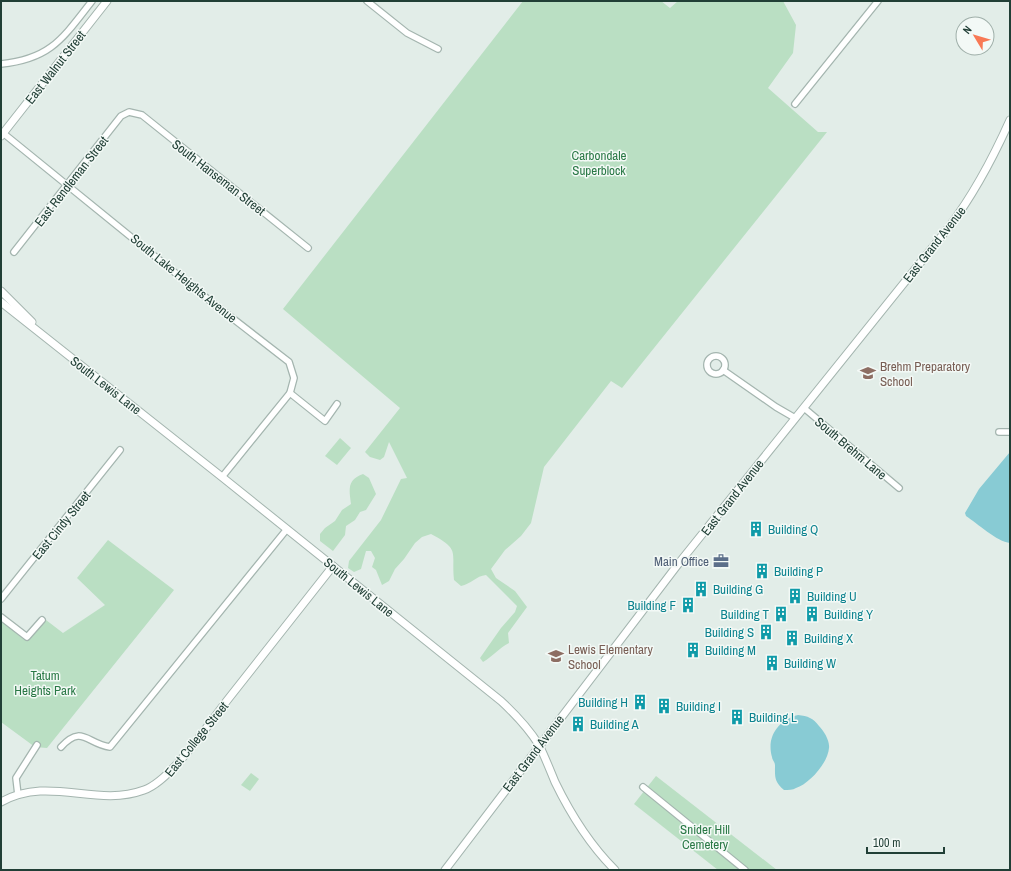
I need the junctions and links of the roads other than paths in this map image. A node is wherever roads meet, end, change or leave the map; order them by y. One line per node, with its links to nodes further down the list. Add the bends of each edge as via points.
1 (92, 1): 6 (street, via 49,51 20,62)
2 (107, 1): 10 (street, East Walnut Street)
3 (368, 1): 5 (street, via 407,33)
4 (878, 1): 7 (street)
5 (438, 49)
6 (1, 64)
7 (795, 104)
8 (128, 112): 11 (street, East Rendleman Street, via 121,116); 12 (street, South Hanseman Street, via 142,115)
9 (1010, 120): 20 (street, East Grand Avenue, via 990,163 960,212)
10 (2, 135): 11 (street, South Lake Heights Avenue)
11 (68, 185): 13 (street, East Rendleman Street); 18 (street, South Lake Heights Avenue, via 289,362 294,378)
12 (308, 248)
13 (14, 252)
14 (1, 291): 16 (street, South Lewis Lane)
15 (1, 302): 16 (street, South Lewis Lane)
16 (55, 345): 25 (street, South Lewis Lane)
17 (723, 370): 21 (street)
18 (290, 394): 19 (street, via 325,421); 25 (street)
19 (337, 404)
20 (804, 408): 21 (street, East Grand Avenue); 26 (street, South Brehm Lane)
21 (795, 418): 33 (street, East Grand Avenue)
22 (999, 432): 23 (street)
23 (1010, 432)
24 (120, 450): 29 (street, East Cindy Street)
25 (222, 476): 27 (street, South Lewis Lane)
26 (899, 488)
27 (287, 529): 28 (street, South Lewis Lane); 34 (street, via 110,747 79,735 69,738)
28 (333, 566): 33 (street, South Lewis Lane, via 501,701); 36 (street, East College Street, via 162,780 145,790 123,795 42,790)
29 (1, 599)
30 (1, 617): 31 (street, via 27,637)
31 (42, 620)
32 (37, 745): 36 (street, via 16,778)
33 (539, 745): 38 (street, East Grand Avenue); 39 (street, South Lewis Lane, via 557,786 582,832)
34 (61, 747)
35 (642, 787): 40 (street)
36 (18, 795): 37 (street, East College Street)
37 (1, 802)
38 (445, 870)
39 (615, 870)
40 (745, 870)

